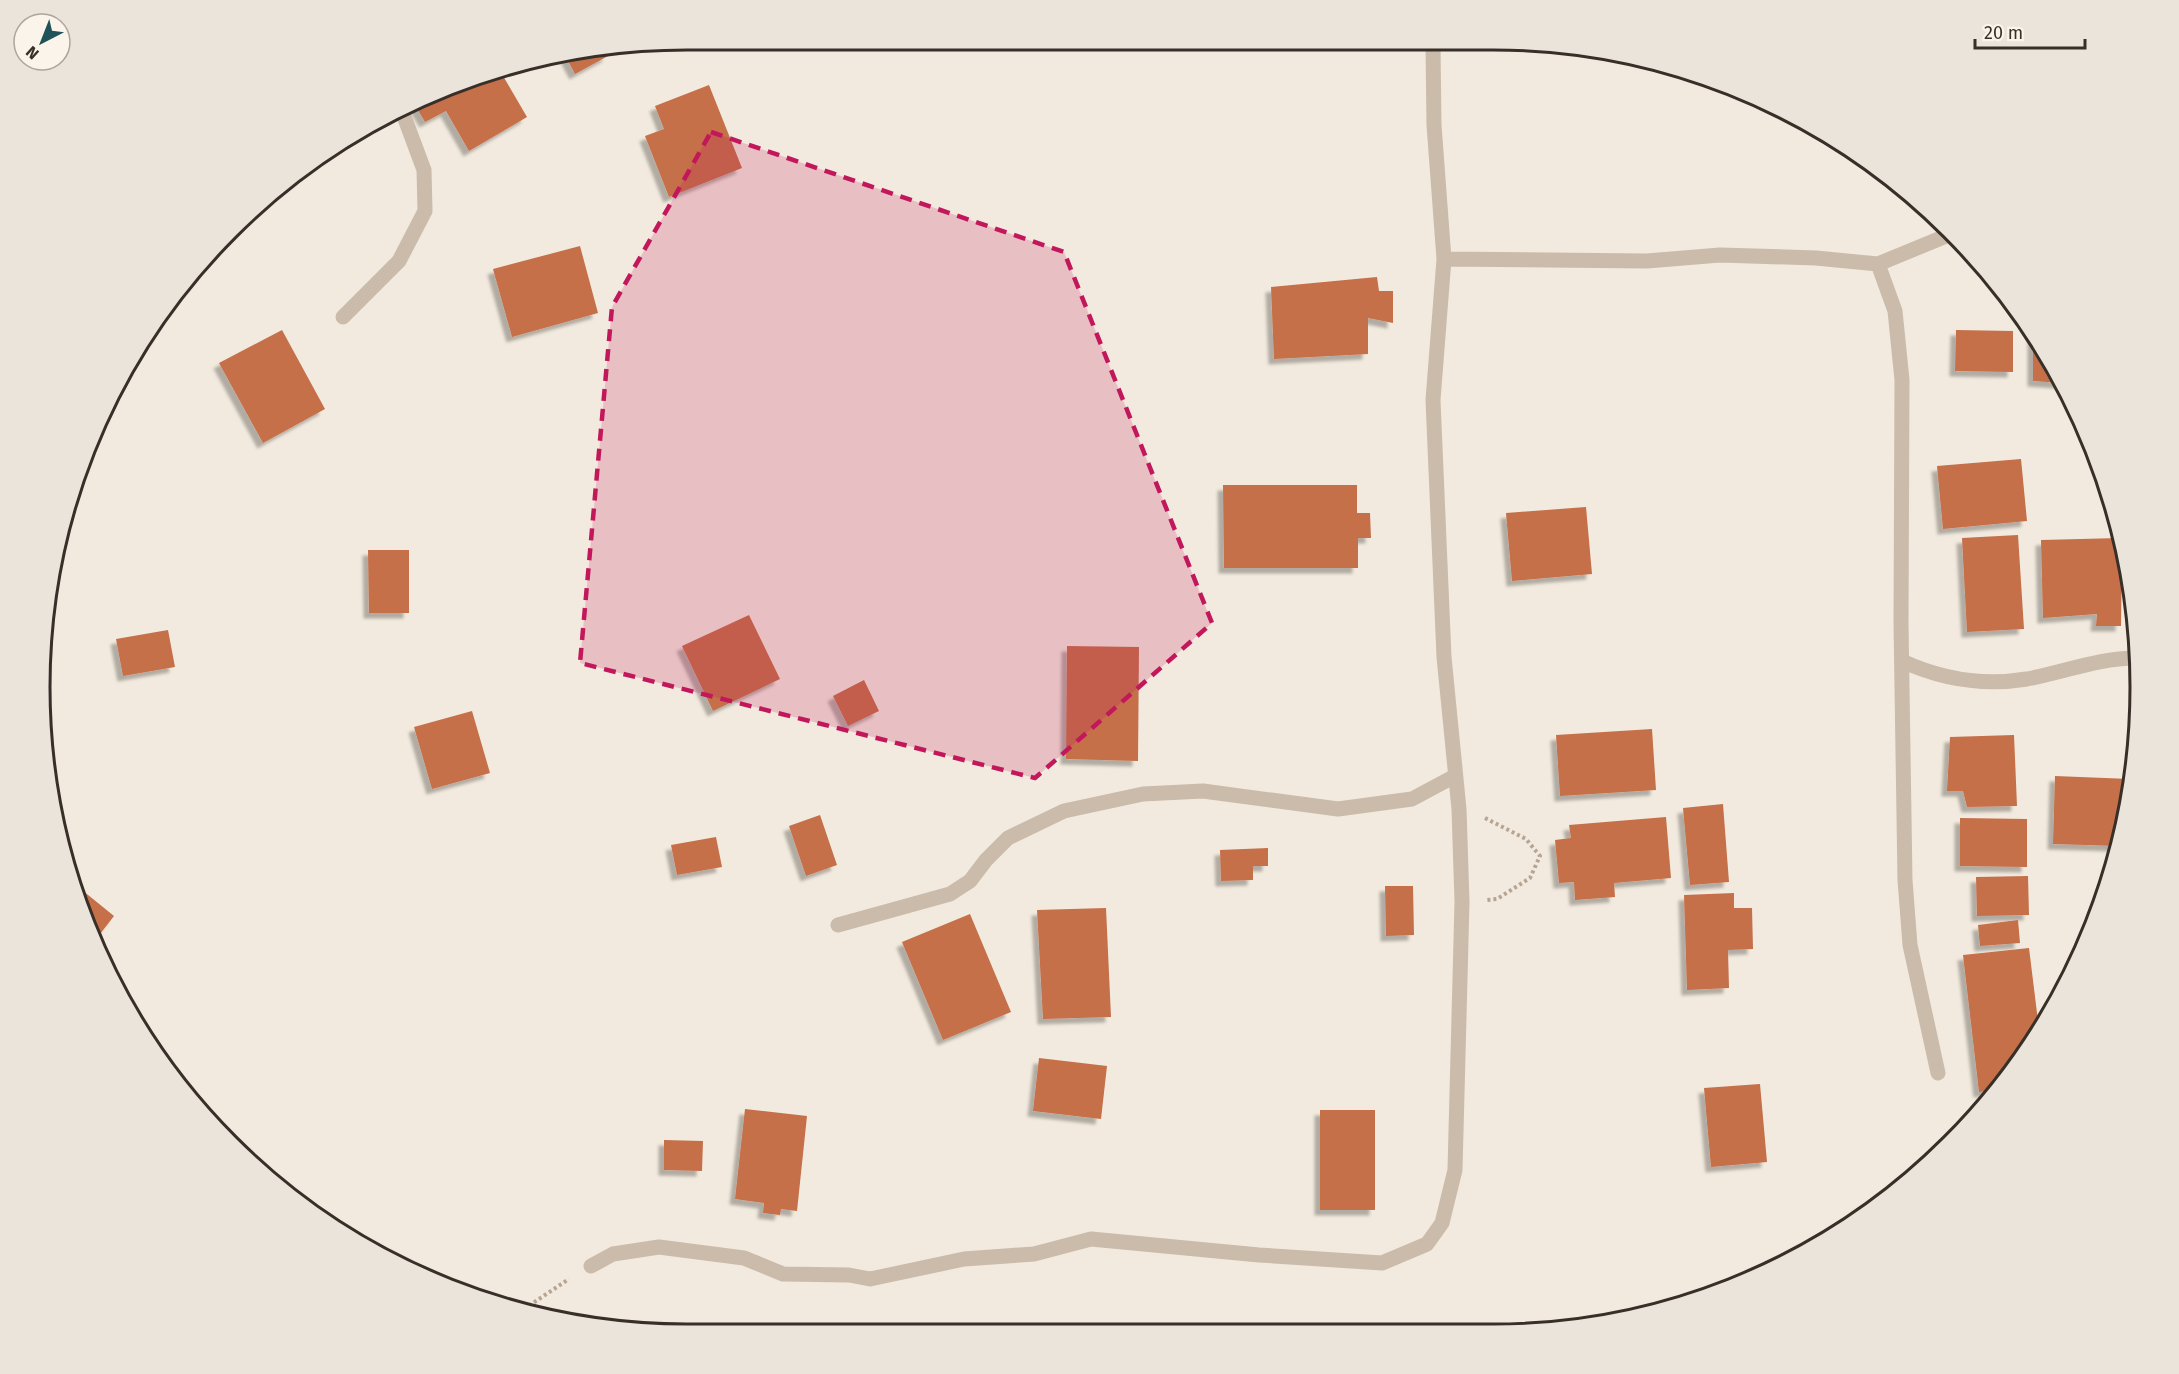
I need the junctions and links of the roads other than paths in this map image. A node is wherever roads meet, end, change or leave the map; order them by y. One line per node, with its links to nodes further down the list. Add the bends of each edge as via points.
1 (1433, 50): 4 (street)
2 (404, 116): 6 (street, via 424,170 425,211 399,261)
3 (1944, 237): 5 (street)
4 (1444, 259): 5 (street, via 1647,261 1720,255); 9 (street, via 1433,400 1444,657)
5 (1878, 264): 8 (street, via 1895,311 1902,380)
6 (343, 317)
7 (2129, 658): 8 (street, via 2105,660 2027,679 1984,682 1930,674)
8 (1902, 661): 11 (street, via 1902,802 1910,945)
9 (1455, 776): 10 (street, via 1412,799 1338,809 1203,791 1143,794 1064,811 1008,838 970,881 950,894); 12 (street, via 1462,902 1455,1170 1442,1223 1427,1244 1382,1263 1357,1263 1091,1239 1034,1254 964,1259 870,1279 783,1274 744,1258 659,1246 613,1254)
10 (838, 925)
11 (1938, 1073)
12 (591, 1266)

